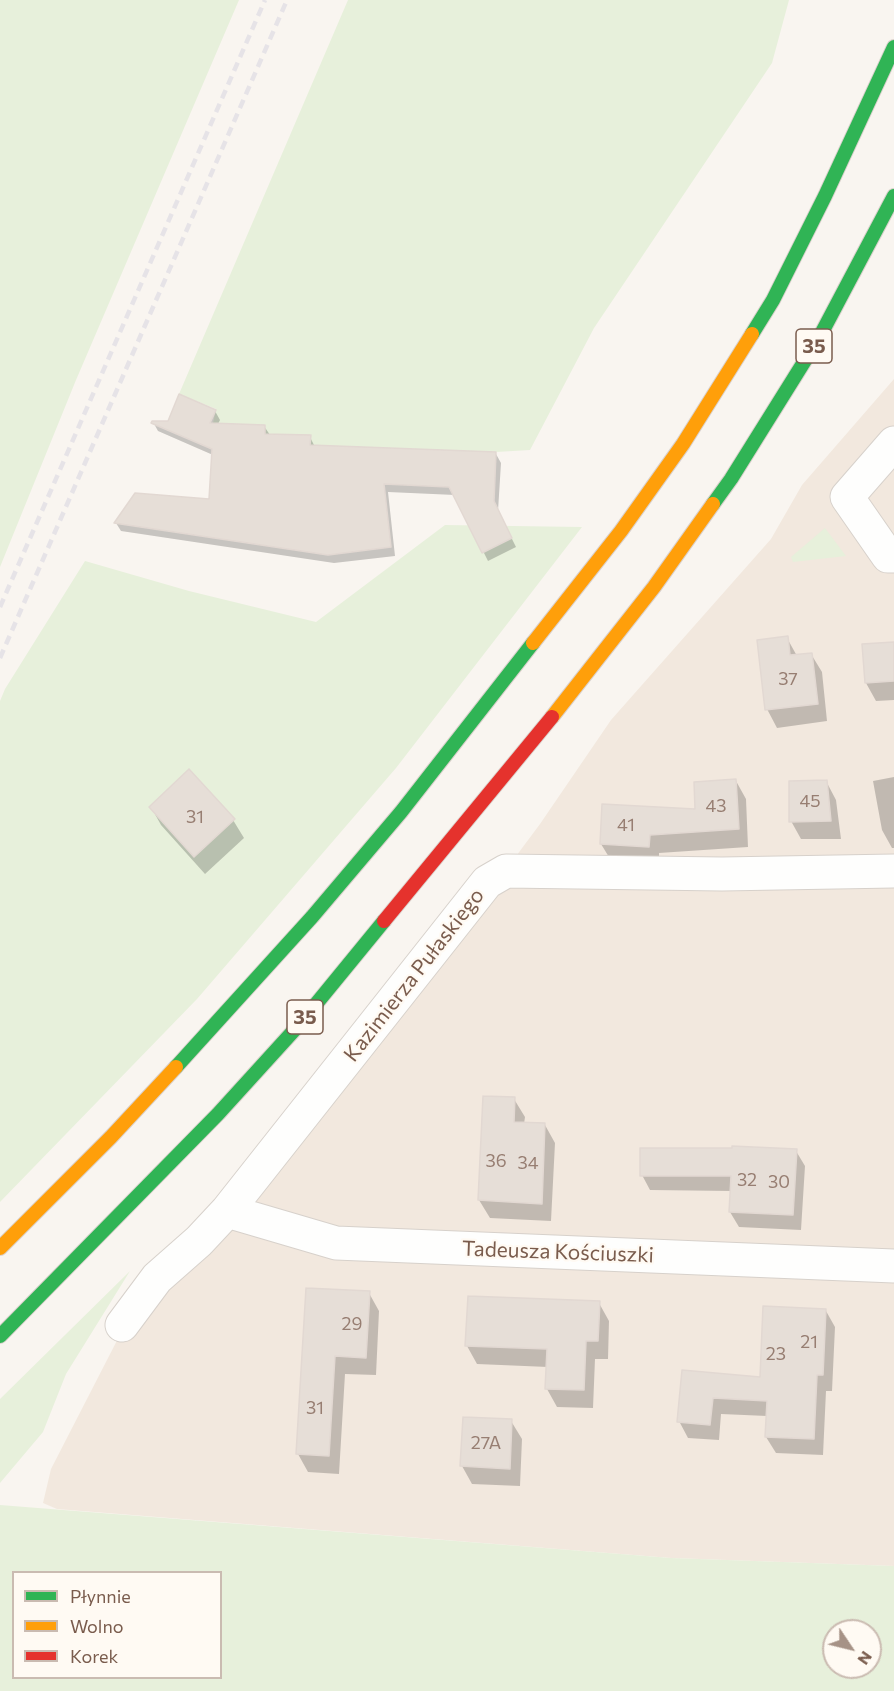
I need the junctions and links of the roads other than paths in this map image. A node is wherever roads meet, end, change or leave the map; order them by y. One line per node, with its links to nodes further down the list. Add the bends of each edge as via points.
1 (894, 47): 7 (main road, via 772,300 713,397 621,531 401,812 312,917 111,1137)
2 (894, 196): 10 (main road, 35, via 819,338 737,470 585,676 298,1026 137,1198)
3 (894, 443): 4 (street, via 847,497 888,556)
4 (894, 555)
5 (894, 871): 6 (street, Kazimierza Pułaskiego, via 506,872 488,882)
6 (227, 1210): 8 (street, Tadeusza Kościuszki, via 336,1243); 9 (street, Kazimierza Pułaskiego, via 157,1278)
7 (0, 1248)
8 (894, 1266)
9 (122, 1325)
10 (0, 1336)

